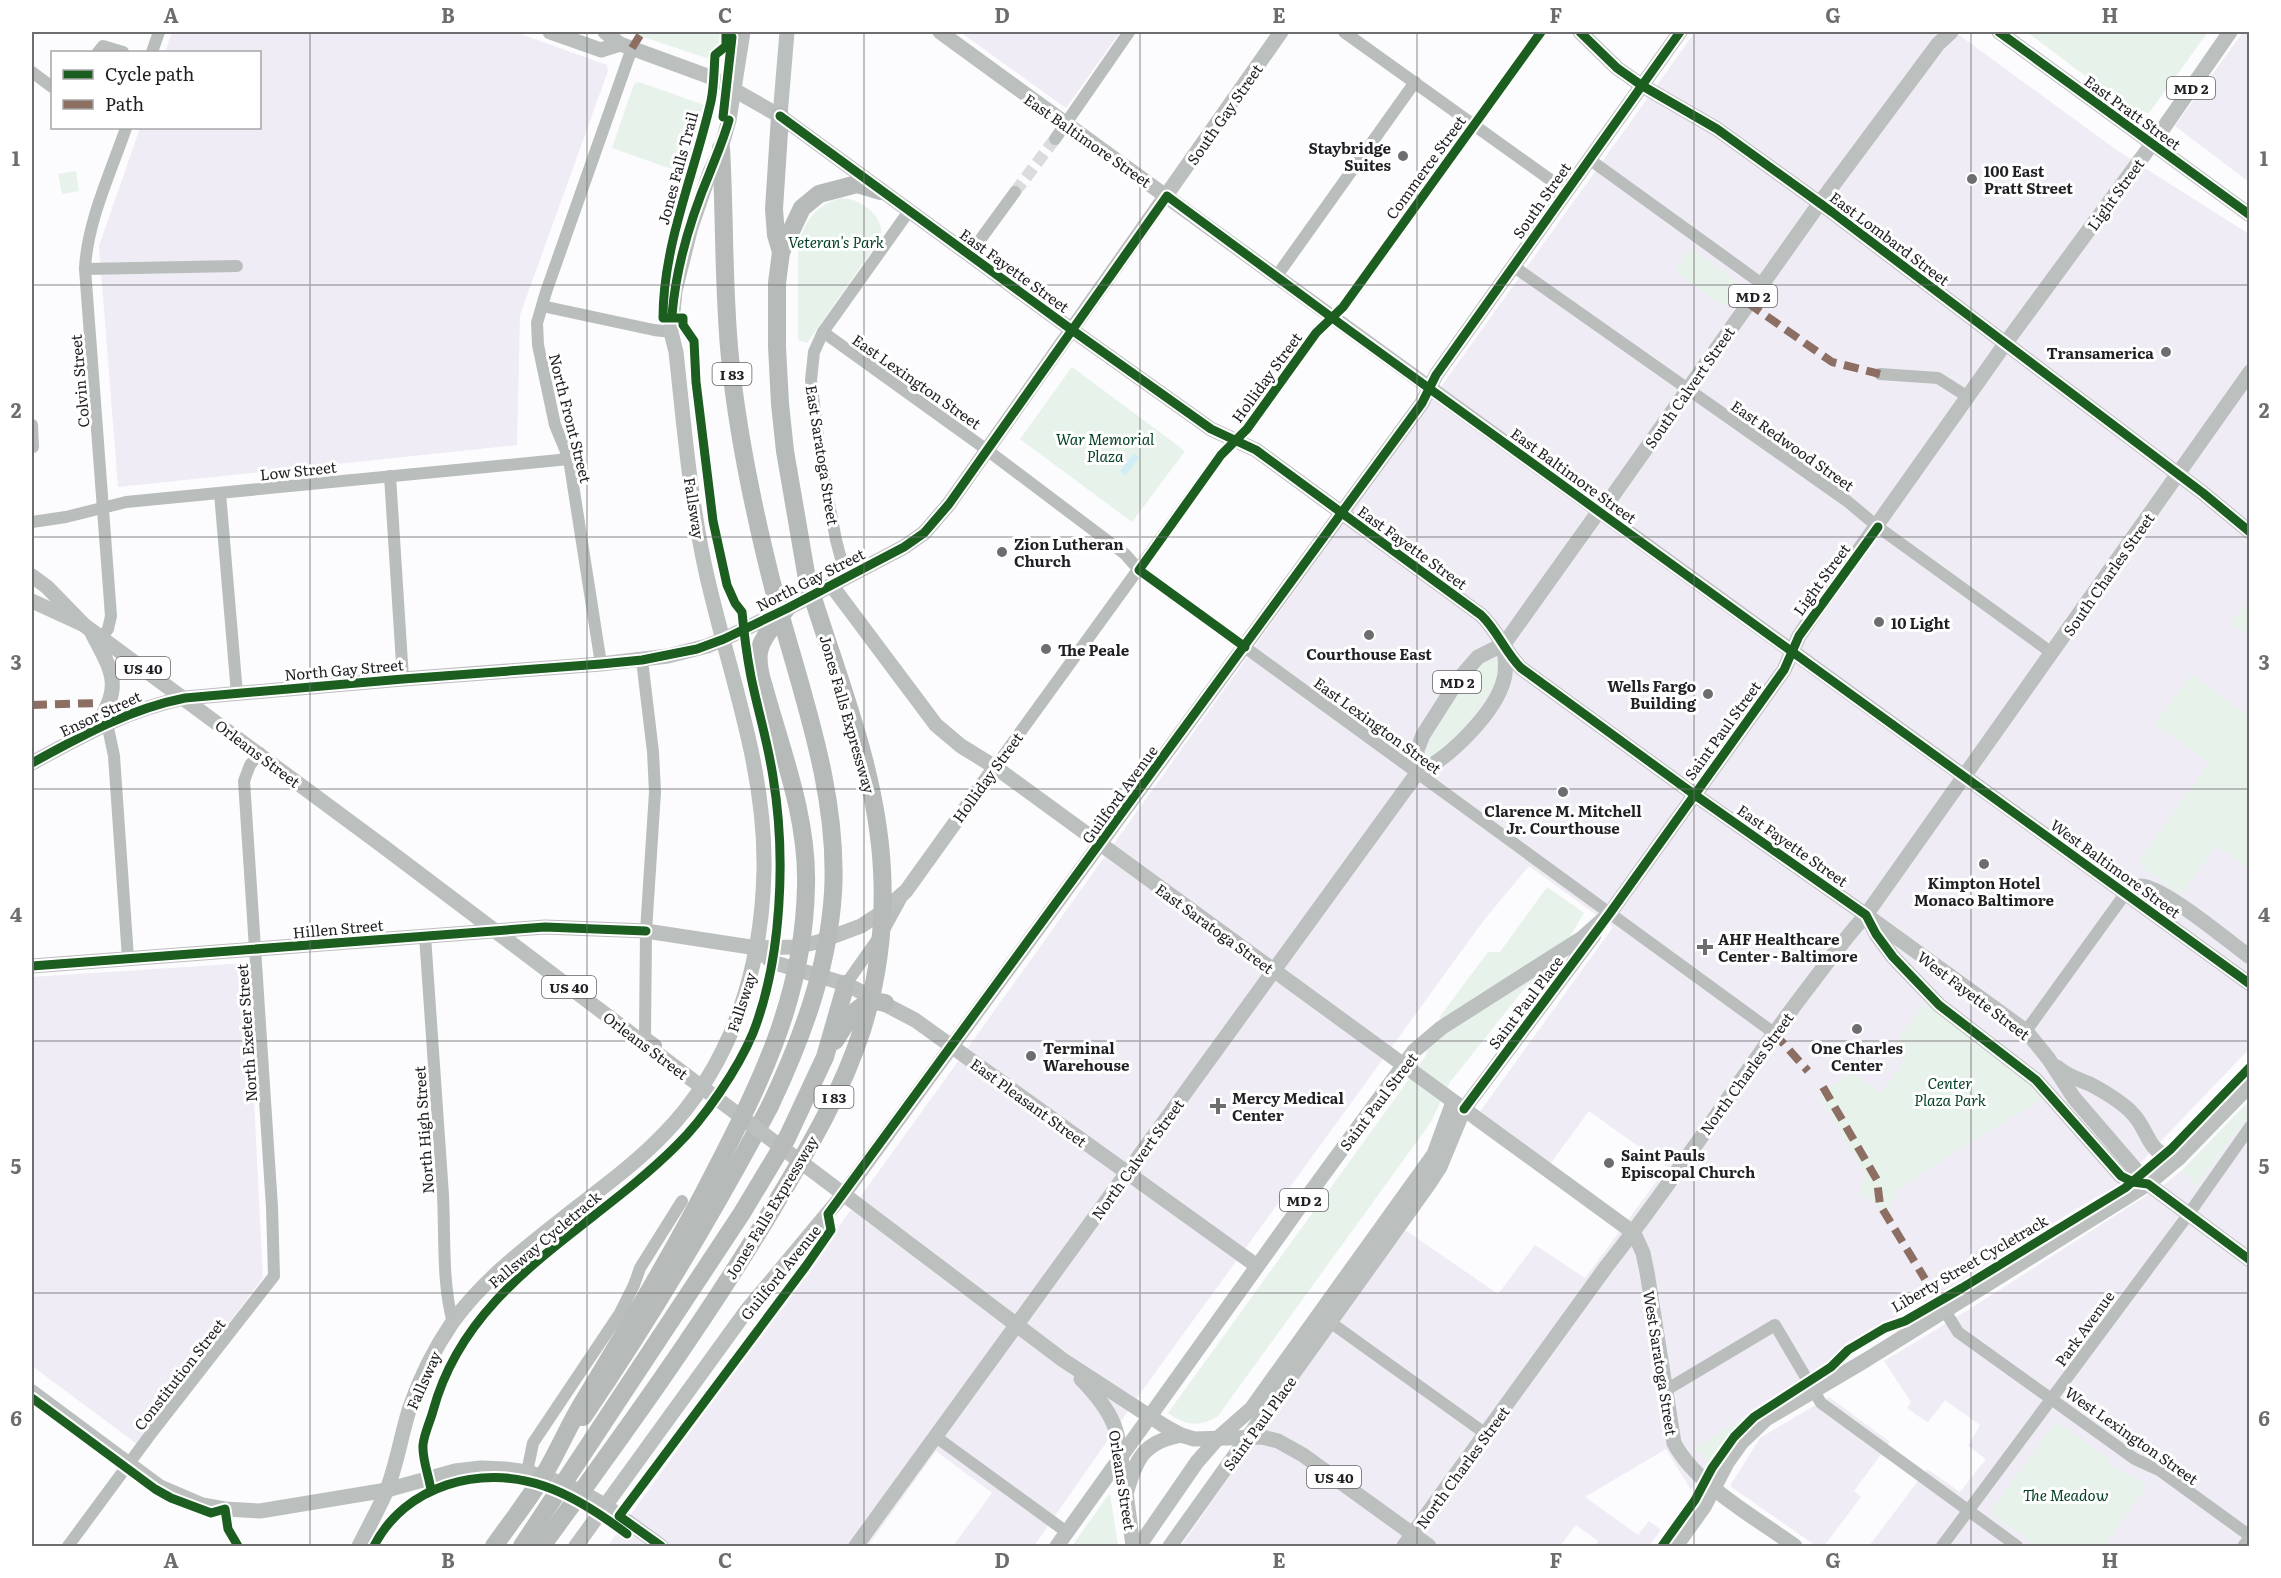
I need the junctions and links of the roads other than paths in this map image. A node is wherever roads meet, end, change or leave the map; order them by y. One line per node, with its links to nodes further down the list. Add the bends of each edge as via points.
1 (159, 32): 17 (street)
2 (550, 32): 16 (main road, East Fayette Street, via 601,50)
3 (605, 32): 16 (main road, East Fayette Street)
4 (743, 32): 22 (main road, Fallsway)
5 (787, 32): 23 (main road)
6 (940, 32): 24 (main road, East Baltimore Street)
7 (1129, 32): 24 (street)
8 (1281, 32): 34 (main road, South Gay Street)
9 (1344, 32): 19 (street)
10 (1541, 32): 25 (street, Commerce Street)
11 (1580, 32): 20 (main road, East Lombard Street)
12 (1680, 32): 20 (main road, South Street)
13 (1951, 32): 35 (main road, South Calvert Street / MD 2, via 1938,44)
14 (1999, 32): 28 (main road, East Pratt Street)
15 (2230, 32): 28 (main road, Light Street / MD 2)
16 (626, 46): 22 (main road, East Fayette Street); 45 (street, North Front Street)
17 (152, 51)
18 (32, 72): 21 (street)
19 (1414, 82): 25 (street); 43 (street)
20 (1641, 85): 30 (main road, South Street); 35 (main road, East Lombard Street, via 1717,129)
21 (51, 86)
22 (735, 89): 23 (main road, East Fayette Street); 29 (main road, Fallsway)
23 (780, 116): 31 (main road, East Fayette Street); 38 (highway, Jones Falls Expressway / I 83, via 774,209)
24 (1066, 124): 27 (street); 34 (main road, East Baltimore Street)
25 (1474, 125): 32 (street); 46 (street, Commerce Street)
26 (126, 129): 42 (street, Colvin Street, via 93,223)
27 (1055, 139)
28 (2152, 144): 37 (main road, East Pratt Street); 50 (main road, Light Street / MD 2)
29 (721, 148): 48 (main road, Fallsway, via 686,241); 76 (highway, I 83, via 726,305 735,408 752,504)
30 (1589, 159): 32 (main road, South Street); 44 (street)
31 (880, 190): 36 (main road, East Fayette Street); 38 (highway, via 857,184 819,194 802,208)
32 (1566, 191): 41 (main road, South Street)
33 (1015, 192): 39 (street)
34 (1167, 196): 43 (main road, East Baltimore Street); 47 (main road, North Gay Street)
35 (1819, 204): 44 (main road, South Calvert Street / MD 2); 50 (main road, East Lombard Street)
36 (909, 212): 39 (main road, East Fayette Street); 49 (street, East Saratoga Street)
37 (2250, 215)
38 (781, 252): 164 (highway, Jones Falls Expressway / I 83, bridge, via 777,326 786,461 807,579 861,749 875,808 882,870 877,965 862,1030 822,1121 751,1244 660,1382)
39 (969, 255): 47 (main road, East Fayette Street)
40 (237, 266): 42 (street)
41 (1513, 266): 53 (main road, South Street); 54 (street, East Redwood Street)
42 (85, 269): 64 (street, Colvin Street)
43 (1276, 277): 46 (main road, East Baltimore Street)
44 (1762, 284): 54 (main road, South Calvert Street / MD 2)
45 (542, 306): 48 (street); 60 (street, North Front Street, via 537,323 542,366 555,425)
46 (1333, 318): 53 (main road, East Baltimore Street); 57 (street, Holliday Street, via 1316,333)
47 (1072, 330): 57 (main road, East Fayette Street, via 1211,429); 59 (main road, North Gay Street)
48 (671, 332): 78 (main road, Fallsway, via 696,522)
49 (823, 332): 59 (street, East Lexington Street); 73 (street, East Saratoga Street, via 814,352 811,380 821,461)
50 (2005, 344): 55 (main road, Light Street / MD 2); 61 (main road, East Lombard Street)
51 (2250, 372): 61 (main road, South Charles Street)
52 (1880, 374): 55 (street, via 1938,378)
53 (1429, 388): 65 (main road, East Baltimore Street); 66 (main road, Guilford Avenue)
54 (1687, 388): 65 (main road, South Calvert Street / MD 2); 69 (street, East Redwood Street)
55 (1968, 397): 69 (main road, Light Street / MD 2)
56 (32, 425): 58 (street)
57 (1236, 440): 66 (main road, East Fayette Street, via 1256,450); 71 (street, Holliday Street)
58 (32, 447)
59 (987, 450): 71 (street, East Lexington Street, via 1125,554); 73 (main road, North Gay Street, via 924,533)
60 (569, 459): 62 (street, Low Street); 84 (street, North Front Street)
61 (2177, 475): 70 (main road, East Lombard Street); 82 (main road, South Charles Street)
62 (390, 476): 63 (street, Low Street); 85 (street)
63 (220, 493): 64 (street, Low Street); 86 (street)
64 (104, 506): 68 (street, Low Street); 77 (street, Colvin Street, via 111,616 108,629)
65 (1599, 511): 79 (main road, MD 2); 81 (main road, East Baltimore Street)
66 (1341, 514): 79 (main road, East Fayette Street, via 1481,615); 80 (main road, Guilford Avenue)
67 (32, 516): 68 (street)
68 (38, 521)
69 (1878, 526): 81 (main road, Light Street / MD 2, via 1798,636); 82 (street, East Redwood Street)
70 (2250, 532)
71 (1139, 570): 80 (street, East Lexington Street); 91 (street, Holliday Street)
72 (32, 576): 77 (main road, Orleans Street / US 40)
73 (846, 578): 74 (main road, North Gay Street)
74 (832, 586): 76 (main road, North Gay Street); 91 (main road, East Saratoga Street, via 936,724 961,746)
75 (32, 601): 77 (main road, Orleans Street / US 40)
76 (781, 602): 78 (main road, North Gay Street); 148 (highway, bridge, via 760,645 757,667 796,801 805,858 805,911 791,996 758,1084 694,1213 613,1354); 148 (highway, I 83, bridge, via 831,827 830,926 814,998 784,1076 735,1171 632,1346)
77 (92, 630): 87 (main road, Orleans Street / US 40); 88 (main road, via 113,680 113,693)
78 (724, 639): 83 (main road, North Gay Street); 103 (main road, Fallsway, via 752,750 760,800 764,869)
79 (1504, 644): 92 (main road, MD 2, via 1470,665 1441,705 1420,742); 92 (main road, North Calvert Street, via 1506,670 1501,689 1454,749); 94 (main road, East Fayette Street, via 1521,668)
80 (1245, 647): 92 (street, East Lexington Street); 95 (main road, Guilford Avenue)
81 (1792, 651): 93 (main road, East Baltimore Street); 94 (main road, Saint Paul Street / MD 2, via 1784,670)
82 (2052, 653): 93 (main road, South Charles Street)
83 (642, 660): 84 (main road, North Gay Street); 100 (street, via 655,792)
84 (601, 664): 85 (main road, North Gay Street)
85 (403, 679): 86 (main road, North Gay Street)
86 (237, 694): 87 (main road, North Gay Street)
87 (185, 698): 88 (main road, Ensor Street, via 156,704); 89 (main road, Orleans Street / US 40)
88 (101, 726): 90 (main road, Ensor Street); 105 (street, via 114,756)
89 (260, 753): 102 (street, North Exeter Street, via 244,781); 137 (main road, Orleans Street / US 40, bridge)
90 (32, 763)
91 (995, 767): 95 (main road, East Saratoga Street); 96 (main road, Holliday Street)
92 (1418, 772): 98 (street, East Lexington Street); 107 (main road, North Calvert Street)
93 (1965, 776): 97 (main road, West Baltimore Street); 99 (main road, North Charles Street)
94 (1695, 795): 98 (main road, Saint Paul Street / MD 2); 99 (main road, East Fayette Street)
95 (1100, 844): 107 (main road, East Saratoga Street); 113 (main road, Guilford Avenue)
96 (906, 891): 103 (main road, Hillen Street, via 881,913 841,935 794,947); 108 (street, Holliday Street)
97 (2125, 894): 104 (main road, via 2142,886 2161,893); 109 (main road, West Baltimore Street); 111 (street)
98 (1610, 913): 112 (street, East Lexington Street); 116 (main road, Saint Paul Street / MD 2, via 1582,938 1441,1028); 121 (main road, Saint Paul Place)
99 (1866, 915): 111 (main road, West Fayette Street); 112 (main road, North Charles Street); 119 (main road, via 1893,957 1939,1005)
100 (646, 931): 101 (main road, Hillen Street, via 545,927); 103 (main road, Hillen Street); 117 (street, via 645,1036)
101 (425, 936): 102 (main road, Hillen Street); 135 (street, North High Street, via 446,1284)
102 (256, 948): 105 (main road, Hillen Street); 128 (street, North Exeter Street)
103 (757, 948): 108 (main road, East Pleasant Street, via 772,962); 117 (main road, Fallsway, via 738,1016)
104 (2250, 957)
105 (128, 958): 106 (main road, Hillen Street)
106 (32, 966)
107 (1274, 971): 116 (main road, East Saratoga Street); 124 (main road, North Calvert Street)
108 (846, 984): 110 (main road, East Pleasant Street); 114 (highway)
109 (2250, 984)
110 (885, 1003): 113 (main road, East Pleasant Street); 114 (highway, via 871,1002 858,1010)
111 (2026, 1031): 115 (main road, West Fayette Street)
112 (1774, 1033): 130 (main road, North Charles Street)
113 (952, 1047): 124 (main road, East Pleasant Street); 126 (main road, Guilford Avenue)
114 (825, 1057): 163 (highway, bridge, via 787,1138 742,1213)
115 (2048, 1058): 120 (main road, West Fayette Street); 123 (main road, via 2069,1076 2090,1084 2129,1110 2150,1144 2164,1155)
116 (1404, 1065): 121 (main road, East Saratoga Street); 132 (main road, Saint Paul Street / MD 2)
117 (706, 1082): 135 (main road, Fallsway, via 651,1146 503,1266)
118 (2250, 1085): 123 (main road)
119 (2046, 1089): 120 (main road); 125 (main road, via 2121,1176)
120 (2074, 1098): 125 (main road, West Fayette Street)
121 (1459, 1105): 130 (main road, East Saratoga Street); 134 (main road, Saint Paul Place, via 1440,1167)
122 (2250, 1127): 129 (street, Park Avenue)
123 (2179, 1158): 125 (main road)
124 (1127, 1173): 132 (main road, East Pleasant Street); 136 (main road, North Calvert Street)
125 (2148, 1184): 129 (main road, West Fayette Street); 133 (main road)
126 (846, 1191): 136 (street); 153 (main road, Guilford Avenue, via 747,1310)
127 (682, 1201): 148 (street, via 640,1268 620,1313 533,1443)
128 (272, 1207): 147 (street, Constitution Street, via 274,1276)
129 (2188, 1215): 131 (main road, West Fayette Street); 141 (street, Park Avenue)
130 (1634, 1233): 138 (main road, West Saratoga Street, via 1643,1253); 142 (main road, North Charles Street)
131 (2250, 1260)
132 (1257, 1266): 156 (main road, Saint Paul Street / MD 2)
133 (1945, 1311): 139 (main road); 141 (street, West Lexington Street, via 1958,1332)
134 (1325, 1318): 142 (street); 145 (main road, Saint Paul Place); 146 (main road, Saint Paul Place, via 1251,1409)
135 (453, 1322): 152 (main road, Fallsway, via 418,1386)
136 (1018, 1322): 144 (main road, North Calvert Street)
137 (1063, 1360): 143 (main road, Orleans Street / US 40, bridge); 149 (main road, Orleans Street / US 40, bridge, via 1097,1395 1112,1419 1118,1434)
138 (1666, 1390): 139 (street, via 1775,1325); 151 (main road, West Saratoga Street, via 1674,1443 1690,1467)
139 (1814, 1391): 151 (main road, via 1753,1430 1727,1463); 155 (street, via 1821,1403)
140 (32, 1392): 147 (main road)
141 (2052, 1398): 155 (street, Park Avenue); 157 (street, West Lexington Street)
142 (1486, 1434): 158 (main road, North Charles Street)
143 (1181, 1435): 146 (main road, Orleans Street / US 40); 149 (main road, via 1163,1438 1147,1450)
144 (936, 1437): 156 (street); 167 (main road, North Calvert Street)
145 (1250, 1437): 146 (main road, US 40); 150 (main road, Saint Paul Place); 158 (main road, US 40, via 1270,1438 1288,1446)
146 (1218, 1438): 150 (main road, via 1218,1468); 170 (main road, Saint Paul Place)
147 (129, 1465): 154 (main road, via 160,1487 202,1505); 159 (street, Constitution Street)
148 (536, 1473): 152 (main road, via 481,1468 455,1471); 153 (main road); 162 (highway, I 83, bridge)
149 (1125, 1486): 169 (main road, Orleans Street / US 40)
150 (1213, 1486): 171 (main road, Saint Paul Place)
151 (1714, 1488): 173 (main road); 174 (main road, West Saratoga Street)
152 (387, 1490): 154 (main road, via 260,1511); 161 (main road, Fallsway)
153 (606, 1506): 165 (main road, Guilford Avenue); 166 (main road)
154 (225, 1509): 160 (street, via 228,1529)
155 (1968, 1511): 175 (street, Park Avenue); 176 (street)
156 (1068, 1533): 168 (main road, Saint Paul Street / MD 2)
157 (2250, 1538): 177 (main road)
158 (1408, 1540): 172 (main road, US 40)
159 (68, 1546)
160 (238, 1546)
161 (359, 1546)
162 (494, 1546)
163 (522, 1546)
164 (542, 1546)
165 (576, 1546)
166 (661, 1546)
167 (856, 1546)
168 (1057, 1546)
169 (1133, 1546)
170 (1139, 1546)
171 (1170, 1546)
172 (1429, 1546)
173 (1676, 1546)
174 (1795, 1546)
175 (1942, 1546)
176 (2017, 1546)
177 (2244, 1546)

